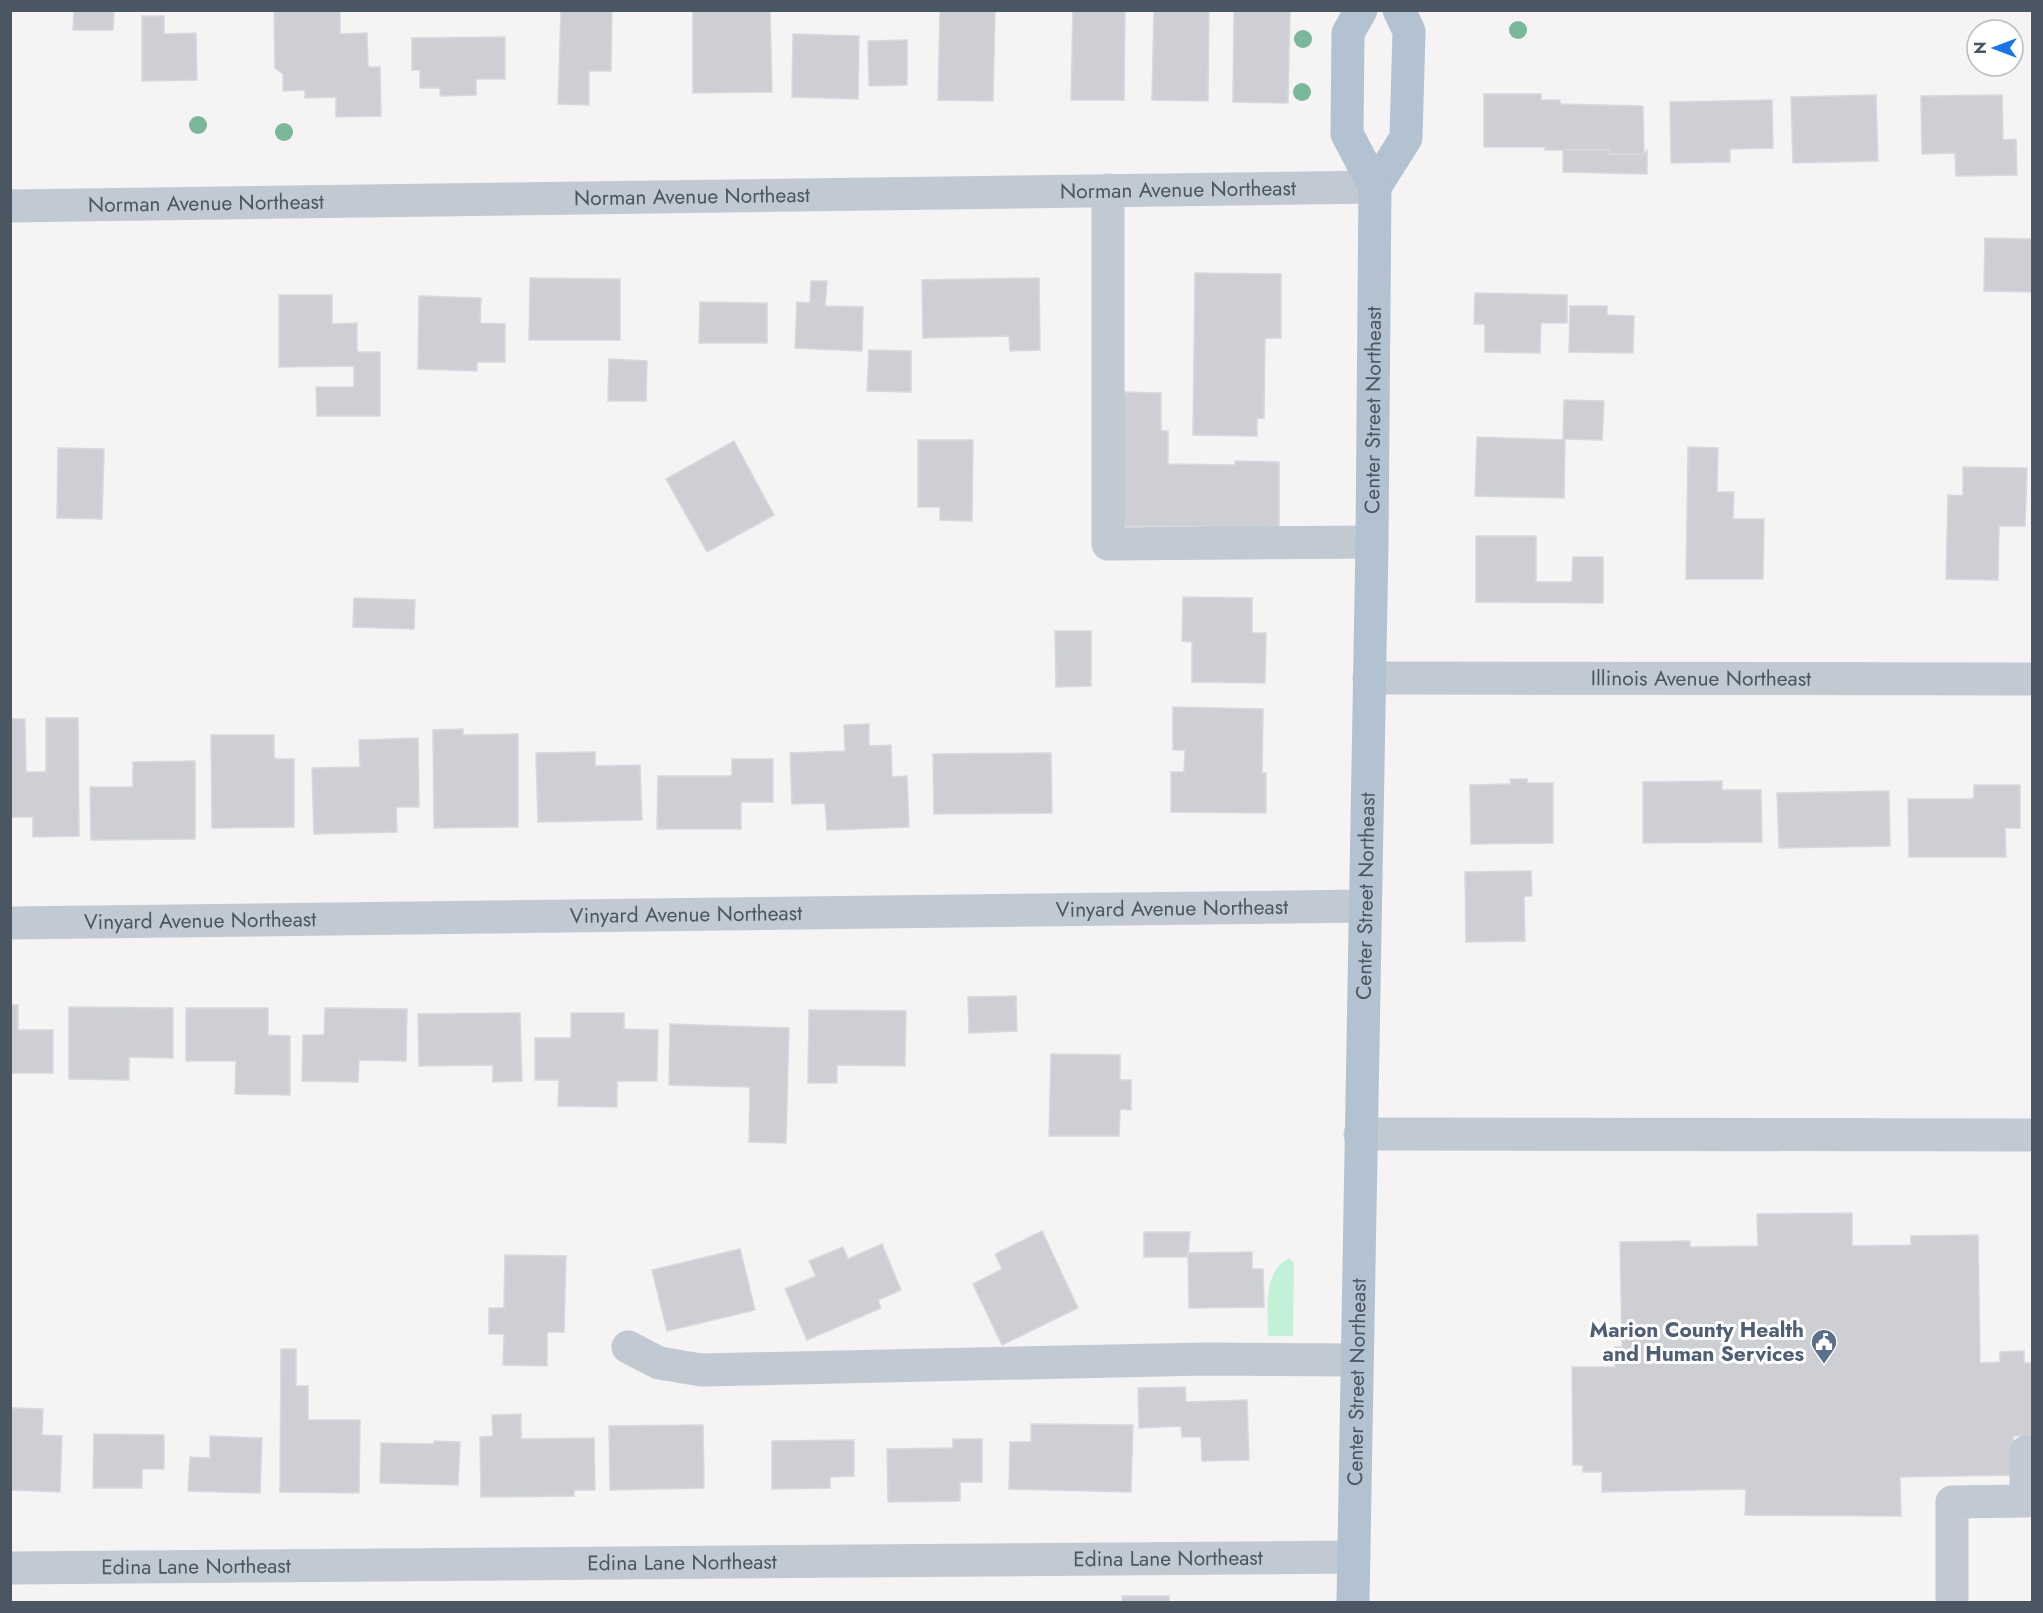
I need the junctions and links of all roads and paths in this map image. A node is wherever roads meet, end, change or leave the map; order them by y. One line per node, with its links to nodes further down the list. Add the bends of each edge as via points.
1 (1361, 10): 3 (main road, Center Street Northeast, via 1348,33 1347,134)
2 (1400, 10): 3 (main road, via 1409,31 1406,138)
3 (1375, 187): 4 (street, Norman Avenue Northeast); 6 (main road, Center Street Northeast)
4 (1108, 190): 5 (street, Norman Avenue Northeast); 6 (street, via 1108,544)
5 (10, 206)
6 (1372, 542): 7 (main road, Center Street Northeast)
7 (1368, 678): 8 (street, Illinois Avenue Northeast); 9 (main road, Center Street Northeast)
8 (2032, 679)
9 (1363, 906): 10 (street, Vinyard Avenue Northeast); 11 (main road, Center Street Northeast)
10 (10, 923)
11 (1360, 1134): 12 (street); 14 (main road, Center Street Northeast)
12 (2032, 1135)
13 (628, 1347): 14 (street, via 659,1363 700,1370 1205,1359)
14 (1356, 1360): 16 (main road, Center Street Northeast)
15 (2026, 1452): 19 (street, via 2026,1501 1952,1502)
16 (1354, 1557): 17 (street, Edina Lane Northeast); 18 (main road, Center Street Northeast)
17 (10, 1568)
18 (1353, 1602)
19 (1952, 1602)

